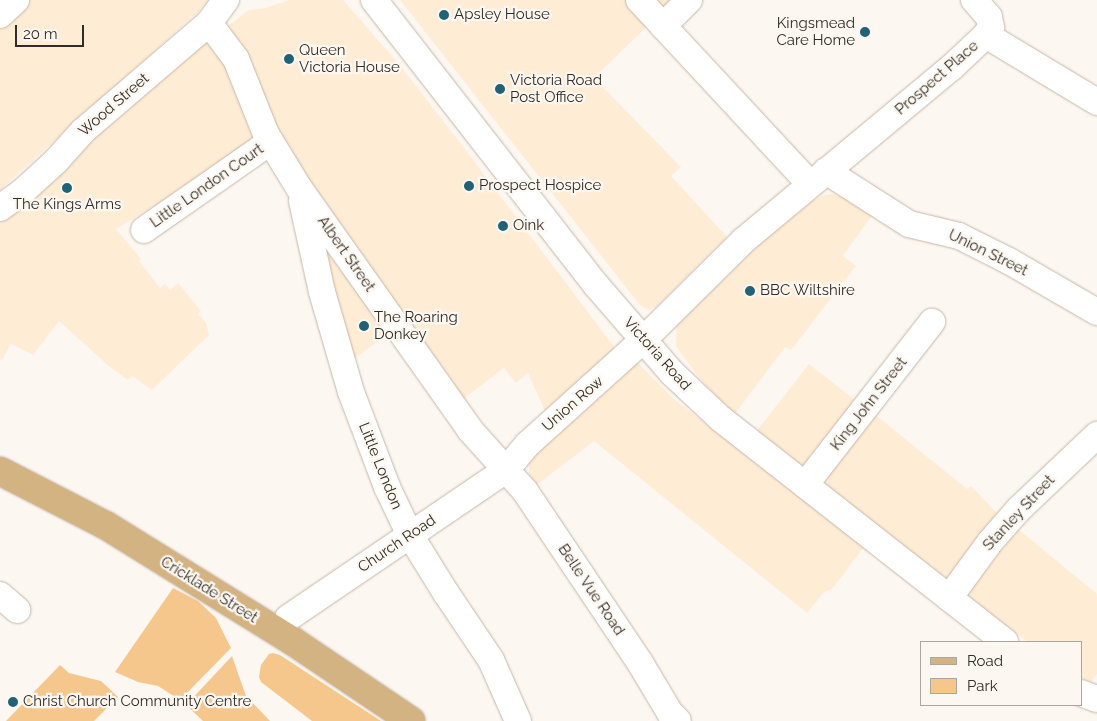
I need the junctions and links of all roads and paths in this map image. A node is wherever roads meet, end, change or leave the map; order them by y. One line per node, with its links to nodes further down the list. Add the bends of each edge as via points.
1 (16, 0): 7 (street)
2 (226, 0): 8 (street, Wood Street)
3 (374, 0): 19 (street, Victoria Road)
4 (689, 0): 9 (street)
5 (974, 0): 10 (street, via 989,18 991,28)
6 (641, 2): 9 (street)
7 (0, 15)
8 (210, 23): 12 (street, Albert Street, via 236,59); 15 (street, Wood Street, via 83,131 56,161)
9 (663, 26): 13 (street)
10 (986, 35): 11 (street, Prospect Place); 13 (street, Prospect Place, via 951,68)
11 (1097, 102)
12 (270, 142): 14 (street, Albert Street); 16 (street, Little London Court)
13 (818, 177): 17 (street, Union Street, via 909,224 960,236); 19 (street, Prospect Place, via 744,241)
14 (299, 188): 21 (street, Albert Street, via 471,431); 24 (street, Little London, via 322,292 351,392 387,487)
15 (0, 208)
16 (144, 230)
17 (1097, 312)
18 (932, 322): 23 (street, King John Street)
19 (643, 340): 21 (street, Union Row, via 528,444); 23 (street, Victoria Road, via 693,394)
20 (1097, 435): 25 (street, Stanley Street, via 1019,509)
21 (506, 470): 24 (street, Church Road); 30 (street, Belle Vue Road, via 525,491)
22 (0, 471): 31 (main road, Cricklade Street, via 107,526 316,656)
23 (805, 485): 25 (street, Victoria Road)
24 (410, 535): 26 (street, Church Road); 32 (street, Little London, via 491,660)
25 (949, 598): 27 (street, Victoria Road)
26 (288, 618)
27 (1004, 641)
28 (1082, 694): 29 (street)
29 (1097, 700)
30 (674, 718)
31 (411, 721)
32 (518, 721)

